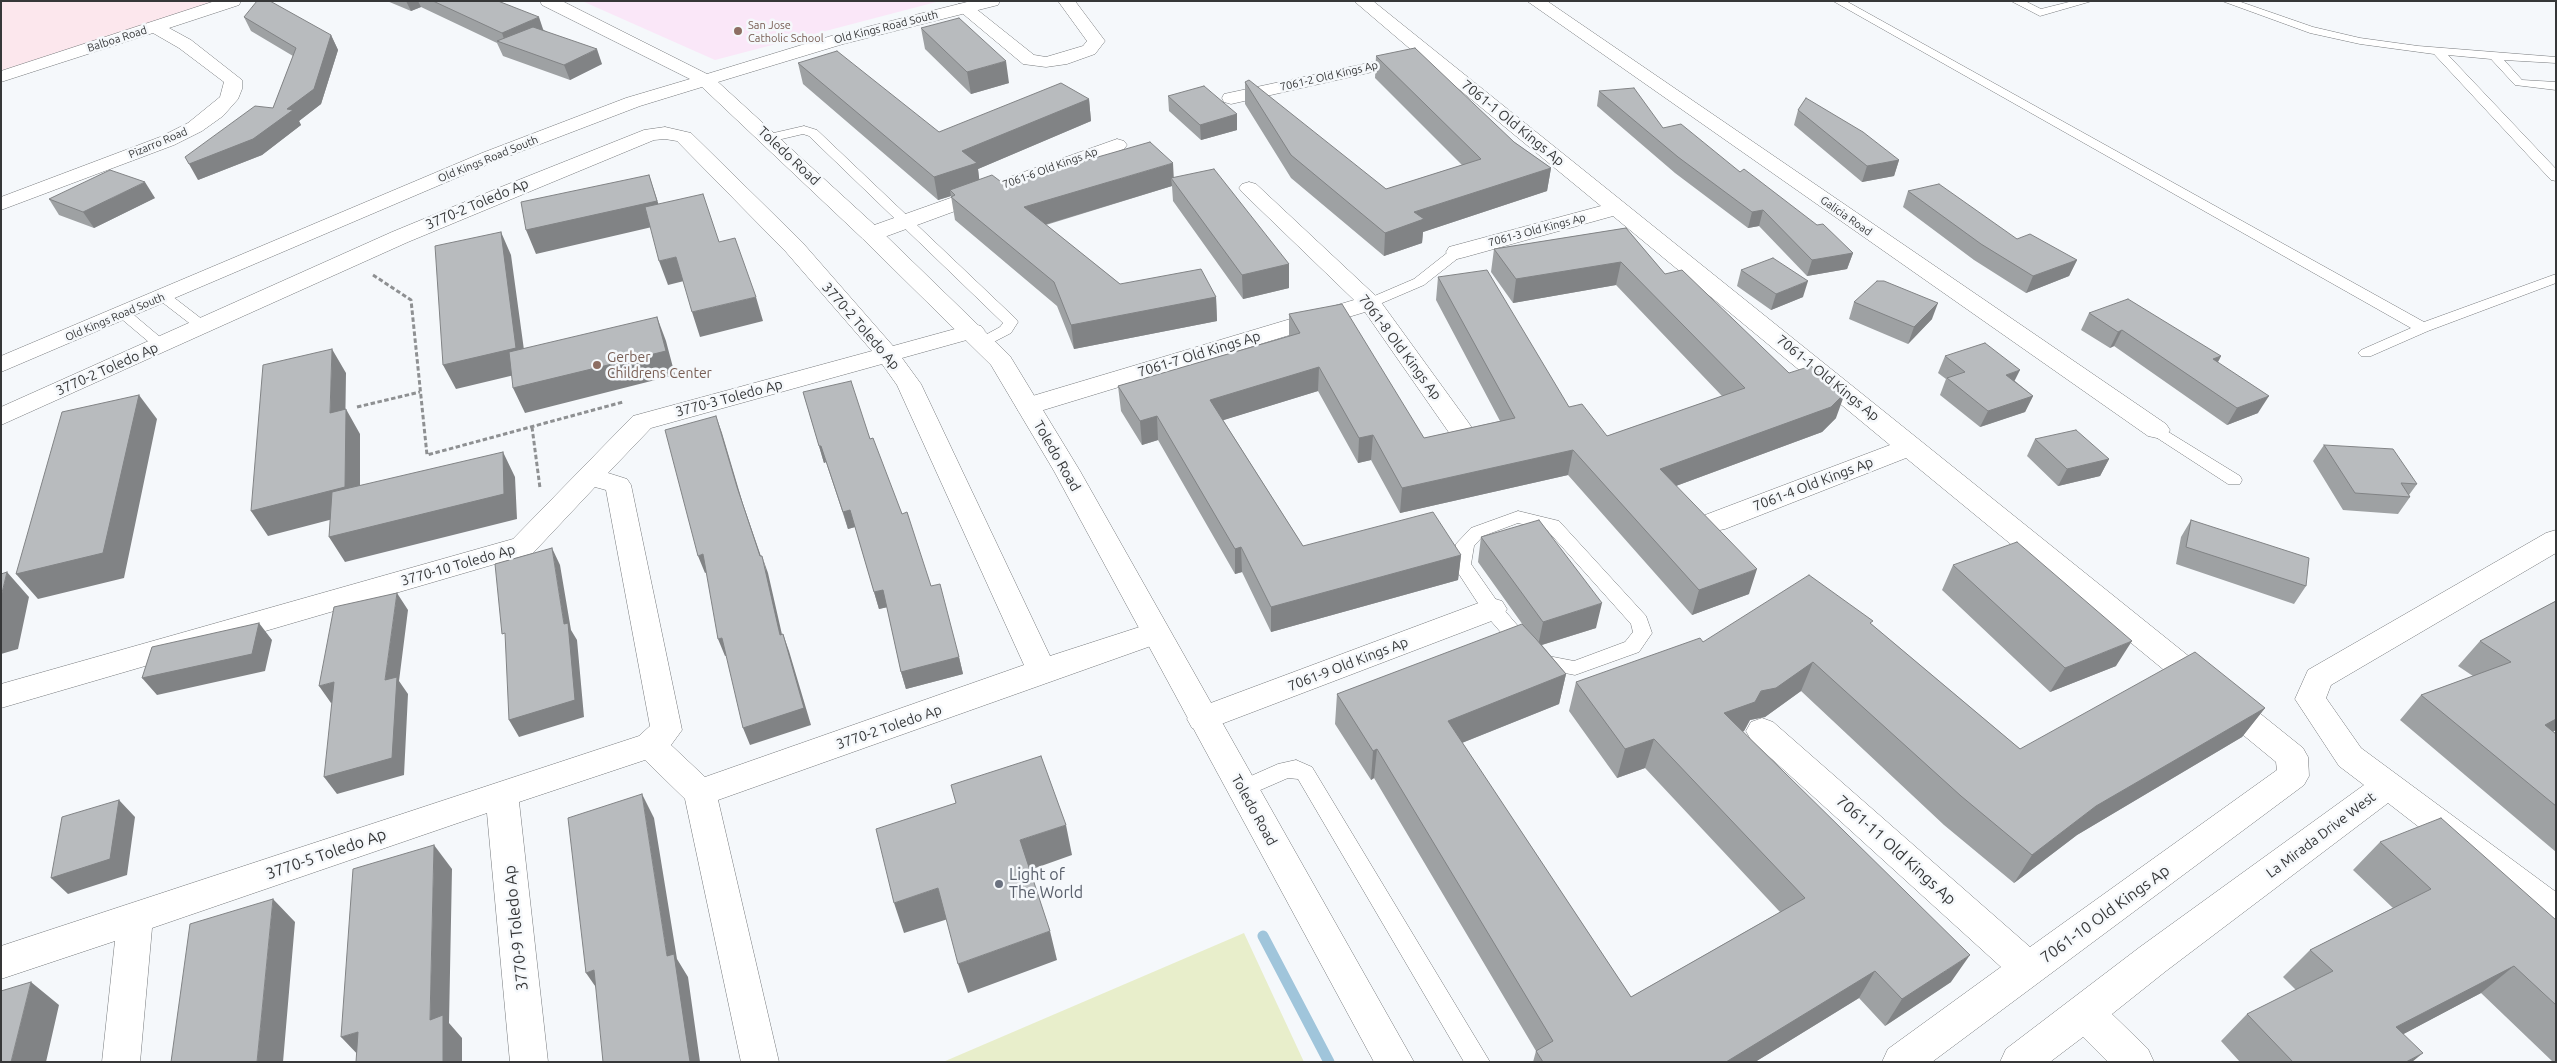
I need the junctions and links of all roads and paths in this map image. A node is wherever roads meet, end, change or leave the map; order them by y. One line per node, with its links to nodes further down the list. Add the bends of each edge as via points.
1 (233, 1): 12 (street, Balboa Road)
2 (549, 1): 18 (street, Toledo Road)
3 (992, 1): 11 (street, Old Kings Road South)
4 (1066, 1): 11 (street, via 1096,41 1089,50 1046,62 1029,60)
5 (1362, 1): 14 (street, 7061-1 Old Kings Ap)
6 (1535, 1): 48 (street, Galicia Road)
7 (1838, 1): 36 (lane)
8 (2016, 1): 9 (lane, via 2040,13)
9 (2087, 1)
10 (2226, 1): 13 (lane, via 2310,30)
11 (964, 8): 18 (street, Old Kings Road South, via 837,40)
12 (155, 27): 17 (street, Balboa Road); 25 (street, Pizarro Road, via 185,44 233,80 228,99 195,127 167,142)
13 (2438, 51): 15 (lane); 23 (lane)
14 (1428, 54): 20 (street, 7061-2 Old Kings Ap); 26 (street, 7061-1 Old Kings Ap)
15 (2494, 56): 16 (lane); 19 (lane, via 2519,83)
16 (2556, 60)
17 (1, 77)
18 (704, 79): 21 (street, Toledo Road); 32 (street, Old Kings Road South, via 633,102 489,157)
19 (2556, 86)
20 (1231, 98)
21 (769, 138): 27 (lane, via 804,130 813,133); 28 (street, Toledo Road)
22 (1117, 144): 27 (street, 7061-6 Old Kings Ap)
23 (2556, 177)
24 (1249, 188): 33 (street, 7061-8 Old Kings Ap)
25 (1, 204)
26 (1618, 208): 29 (street, 7061-3 Old Kings Ap); 49 (street, 7061-1 Old Kings Ap)
27 (903, 221): 28 (street, 7061-6 Old Kings Ap); 37 (lane, via 1011,322 1006,330)
28 (871, 234): 37 (street, Toledo Road)
29 (1457, 252): 33 (lane, via 1419,282)
30 (350, 259): 35 (street, 3770-2 Toledo Ap); 40 (street, 3770-2 Toledo Ap, via 580,161 651,134 665,133 691,142 794,247); 42 (path, via 411,300)
31 (2556, 278): 36 (lane)
32 (163, 296): 34 (street, Old Kings Road South); 35 (lane)
33 (1370, 303): 44 (street, 7061-7 Old Kings Ap); 47 (street, 7061-8 Old Kings Ap, via 1418,366)
34 (123, 313): 38 (lane); 41 (street, Old Kings Road South)
35 (202, 326): 38 (street, 3770-2 Toledo Ap)
36 (2423, 328): 39 (lane)
37 (978, 337): 40 (street, 3770-3 Toledo Ap); 44 (street, Toledo Road, via 1001,361)
38 (162, 345): 46 (street, 3770-2 Toledo Ap)
39 (2366, 353)
40 (888, 354): 50 (street, 3770-3 Toledo Ap, via 642,422); 56 (street, 3770-2 Toledo Ap, via 909,384)
41 (1, 365)
42 (420, 392): 43 (path, via 427,455); 45 (path)
43 (628, 401)
44 (1028, 406): 55 (street, Toledo Road)
45 (357, 407)
46 (1, 417)
47 (1459, 428)
48 (2157, 430): 51 (lane)
49 (1912, 446): 52 (street, 7061-4 Old Kings Ap); 61 (street, 7061-1 Old Kings Ap)
50 (590, 476): 57 (street, 3770-10 Toledo Ap, via 523,546); 60 (street, via 618,485 666,730)
51 (2234, 480)
52 (1715, 522)
53 (2554, 543): 62 (street, La Mirada Drive West, via 2319,678 2310,699 2350,757)
54 (1492, 610): 54 (lane, via 1538,661 1556,666 1575,668 1632,647 1643,633 1639,621 1553,525 1518,517 1477,532 1465,544 1462,565); 58 (street, 7061-9 Old Kings Ap)
55 (1155, 633): 56 (street); 58 (street, Toledo Road)
56 (1042, 671): 64 (street, 3770-2 Toledo Ap)
57 (1, 696)
58 (1203, 719): 63 (street, Toledo Road)
59 (1762, 731): 69 (street, 7061-11 Old Kings Ap)
60 (650, 745): 64 (street); 65 (street, 3770-5 Toledo Ap)
61 (2292, 757): 69 (street, 7061-10 Old Kings Ap, via 2293,776)
62 (2388, 785): 66 (street); 70 (street, La Mirada Drive West)
63 (1242, 789): 74 (street, Toledo Road); 75 (lane, via 1285,770 1296,768 1305,773)
64 (700, 793): 73 (street)
65 (502, 794): 67 (street, 3770-5 Toledo Ap); 72 (street, 3770-9 Toledo Ap)
66 (2556, 914)
67 (135, 918): 68 (street, 3770-5 Toledo Ap); 71 (street)
68 (1, 963)
69 (2029, 969): 76 (street, 7061-10 Old Kings Ap)
70 (2085, 1013): 77 (street, La Mirada Drive West); 78 (street)
71 (121, 1062)
72 (529, 1062)
73 (760, 1062)
74 (1395, 1062)
75 (1478, 1062)
76 (1901, 1062)
77 (2019, 1062)
78 (2135, 1062)

